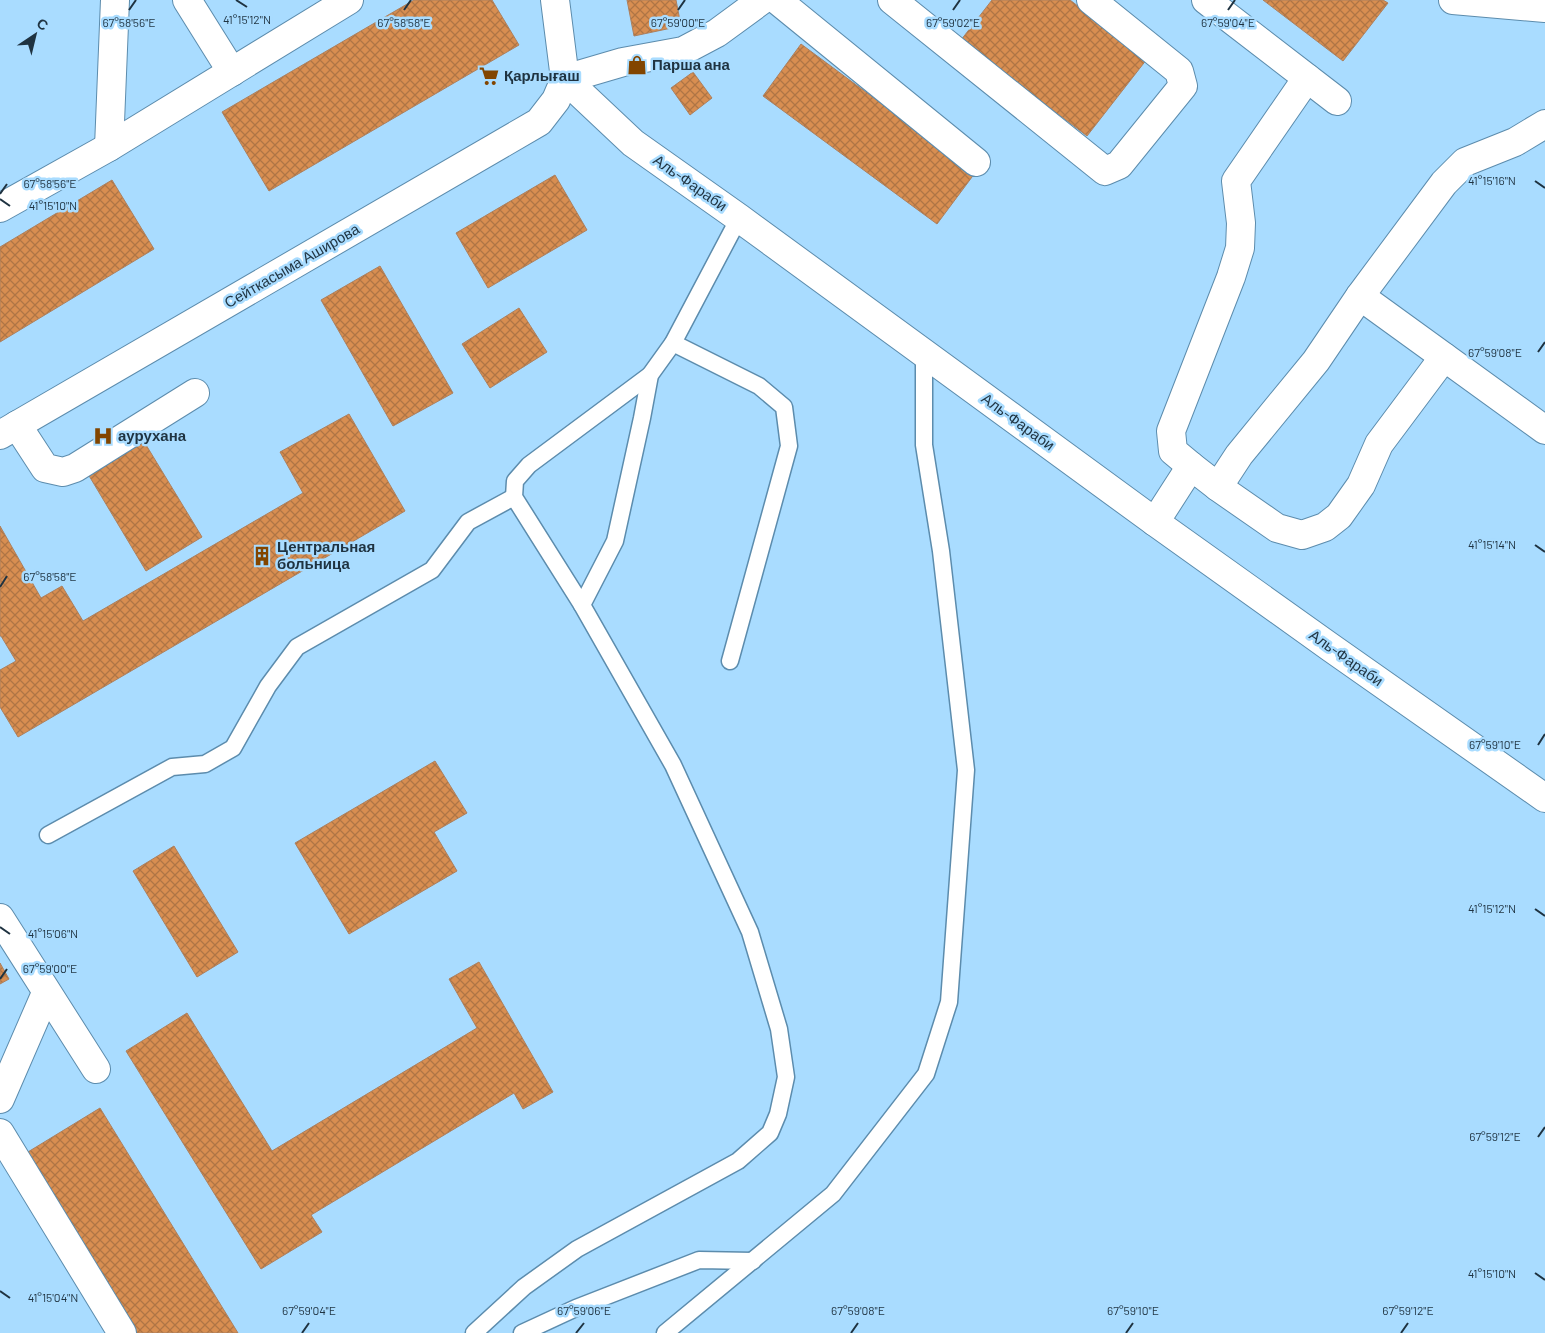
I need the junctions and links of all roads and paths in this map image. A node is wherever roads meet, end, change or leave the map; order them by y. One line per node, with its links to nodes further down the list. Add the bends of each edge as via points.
1 (115, 0): 17 (street)
2 (187, 0): 12 (street)
3 (349, 0): 12 (street)
4 (555, 0): 14 (street)
5 (762, 0): 14 (street, via 717,34 683,51 623,62)
6 (777, 0): 18 (street)
7 (892, 0): 8 (street, via 1105,171 1119,165 1183,86 1179,71)
8 (1091, 0)
9 (1206, 0): 13 (street)
10 (1453, 0): 11 (street)
11 (1545, 8)
12 (232, 72): 17 (street)
13 (1308, 78): 15 (street); 29 (street, via 1236,181 1240,248 1170,432 1172,450)
14 (565, 79): 20 (street, Аль-Фараби, via 634,143); 27 (street, Сейткасыма Аширова, via 556,100 539,122)
15 (1337, 101)
16 (1545, 124): 21 (street, via 1515,142 1465,162 1444,183)
17 (109, 147): 19 (street)
18 (976, 162)
19 (0, 208)
20 (739, 218): 22 (lane); 23 (street, Аль-Фараби)
21 (1360, 296): 24 (street); 30 (street, via 1316,361 1239,455)
22 (673, 343): 25 (lane); 34 (lane, via 759,386 784,407 789,446)
23 (924, 353): 32 (street, Аль-Фараби); 42 (lane, via 924,445 942,551 966,770 949,1002 926,1074 833,1194)
24 (1444, 357): 28 (street); 30 (street, via 1379,444 1361,484 1339,516 1325,527 1302,535 1276,528)
25 (650, 375): 31 (lane, via 529,465 515,481); 33 (lane, via 615,541)
26 (195, 393): 27 (street, via 75,468 63,472 45,468)
27 (8, 430)
28 (1545, 430)
29 (1191, 466): 30 (street); 32 (street)
30 (1218, 487)
31 (514, 497): 33 (lane); 36 (lane, via 468,522 432,570 297,647 268,686 233,748 204,764 172,767)
32 (1155, 522): 35 (street, Аль-Фараби)
33 (582, 605): 44 (lane, via 673,765 750,932 779,1029 786,1077 770,1133 738,1161 577,1249 524,1287)
34 (730, 661)
35 (1545, 798)
36 (48, 835)
37 (0, 918): 38 (street)
38 (46, 993): 39 (street); 40 (street)
39 (96, 1069)
40 (0, 1099)
41 (0, 1133): 43 (street)
42 (753, 1261): 45 (lane, via 698,1260); 46 (lane)
43 (122, 1333)
44 (474, 1333)
45 (522, 1333)
46 (665, 1333)

